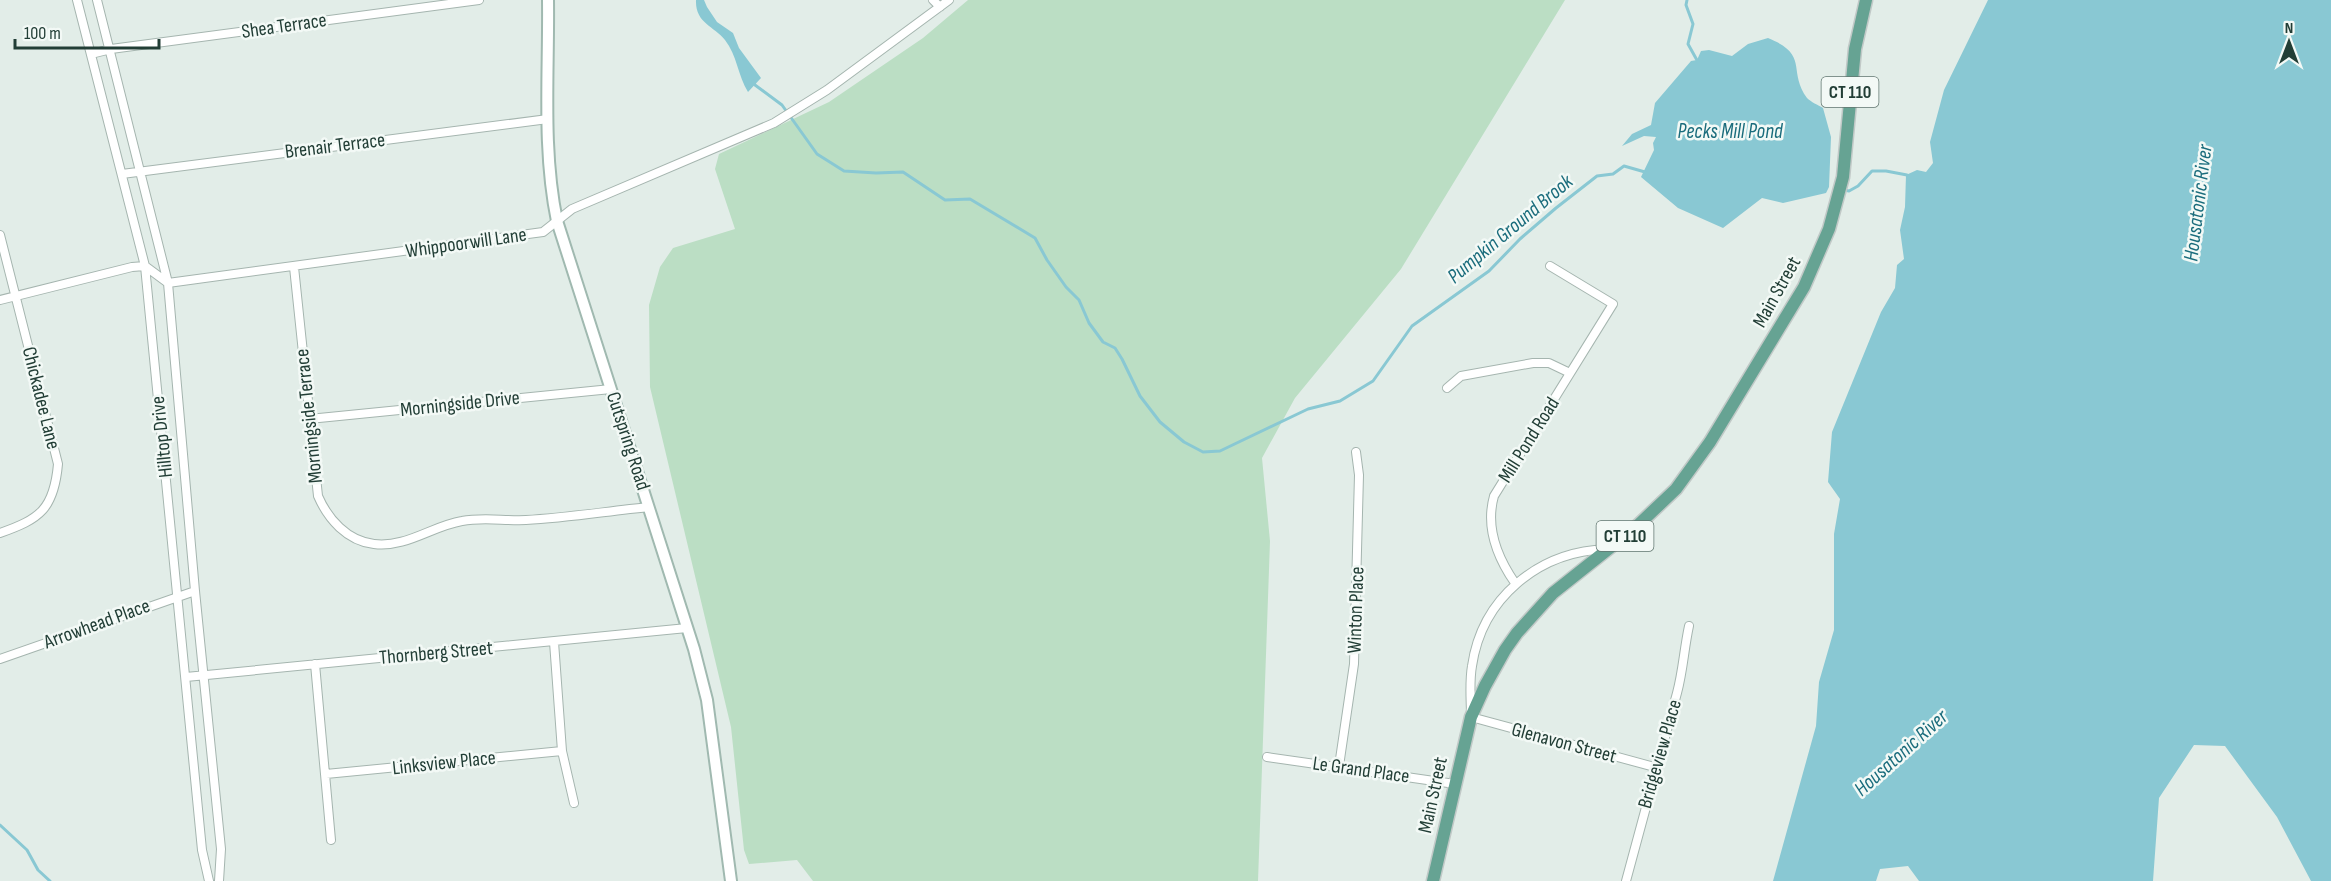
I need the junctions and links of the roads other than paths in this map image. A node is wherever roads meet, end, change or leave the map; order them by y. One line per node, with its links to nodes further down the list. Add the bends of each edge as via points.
1 (77, 0): 10 (street, Hilltop Drive)
2 (97, 0): 9 (street, Hilltop Drive)
3 (478, 0): 9 (street, Shea Terrace)
4 (548, 0): 11 (street, Cutspring Road)
5 (933, 0): 8 (street)
6 (949, 0): 8 (street, Whippoorwill Lane)
7 (1866, 0): 29 (main road, Main Street / CT 110, via 1855,49 1840,189 1829,229 1804,287 1689,474 1663,504)
8 (940, 8): 14 (street, Whippoorwill Lane, via 858,69 774,123 572,209)
9 (111, 49): 10 (street, Shea Terrace); 12 (street, Hilltop Drive)
10 (91, 54): 13 (street, Hilltop Drive)
11 (548, 118): 12 (street, Brenair Terrace); 14 (street, Cutspring Road, via 550,182)
12 (139, 171): 13 (street, Brenair Terrace); 19 (street, Hilltop Drive)
13 (122, 174): 16 (street, Hilltop Drive)
14 (557, 221): 18 (street, Whippoorwill Lane, via 543,232); 24 (street, Cutspring Road)
15 (0, 236): 20 (street, Chickadee Lane)
16 (145, 266): 19 (street); 20 (street); 32 (street, Hilltop Drive)
17 (1550, 266): 22 (street, Mill Pond Road, via 1613,304)
18 (294, 267): 19 (street, Whippoorwill Lane); 25 (street, Morningside Terrace)
19 (168, 283): 31 (street, Hilltop Drive)
20 (15, 296): 21 (street); 28 (street, Chickadee Lane, via 58,464 55,487 37,518)
21 (0, 300)
22 (1570, 373): 23 (street, via 1540,362 1461,376); 30 (street, Mill Pond Road, via 1494,496 1490,511 1494,542)
23 (1447, 388)
24 (611, 389): 25 (street, Morningside Drive); 27 (street, Cutspring Road)
25 (309, 419): 27 (street, Morningside Terrace, via 316,485 323,507 348,534 373,544 406,541 465,520 528,520)
26 (1356, 452): 43 (street, Winton Place, via 1359,475 1354,664)
27 (649, 507): 34 (street, Cutspring Road)
28 (0, 533)
29 (1608, 549): 30 (street, Main Street, via 1566,556); 40 (main road, Main Street / CT 110, via 1553,593 1517,633)
30 (1515, 583): 40 (street, Main Street, via 1495,607 1476,647 1470,682)
31 (195, 591): 32 (street, Arrowhead Place); 38 (street, Hilltop Drive)
32 (177, 596): 36 (street, Arrowhead Place); 39 (street, Hilltop Drive)
33 (1689, 626): 44 (street, Bridgeview Place, via 1683,669)
34 (687, 628): 35 (street, Thornberg Street); 51 (street, Cutspring Road, via 707,700)
35 (554, 642): 37 (street, Thornberg Street); 41 (street)
36 (0, 659)
37 (315, 664): 38 (street, Thornberg Street); 45 (street)
38 (204, 676): 39 (street, Thornberg Street); 50 (street, Hilltop Drive, via 221,849)
39 (186, 677): 49 (street, Hilltop Drive, via 202,850)
40 (1471, 717): 44 (street, Glenavon Street); 46 (main road, Main Street / CT 110)
41 (562, 751): 45 (street, Linksview Place); 47 (street)
42 (1267, 757): 43 (street, Le Grand Place)
43 (1339, 766): 46 (street, Le Grand Place)
44 (1658, 768): 53 (street, Bridgeview Place)
45 (326, 774): 48 (street)
46 (1455, 784): 52 (main road, Main Street / CT 110)
47 (574, 803)
48 (331, 840)
49 (209, 881)
50 (219, 881)
51 (731, 881)
52 (1433, 881)
53 (1626, 881)

